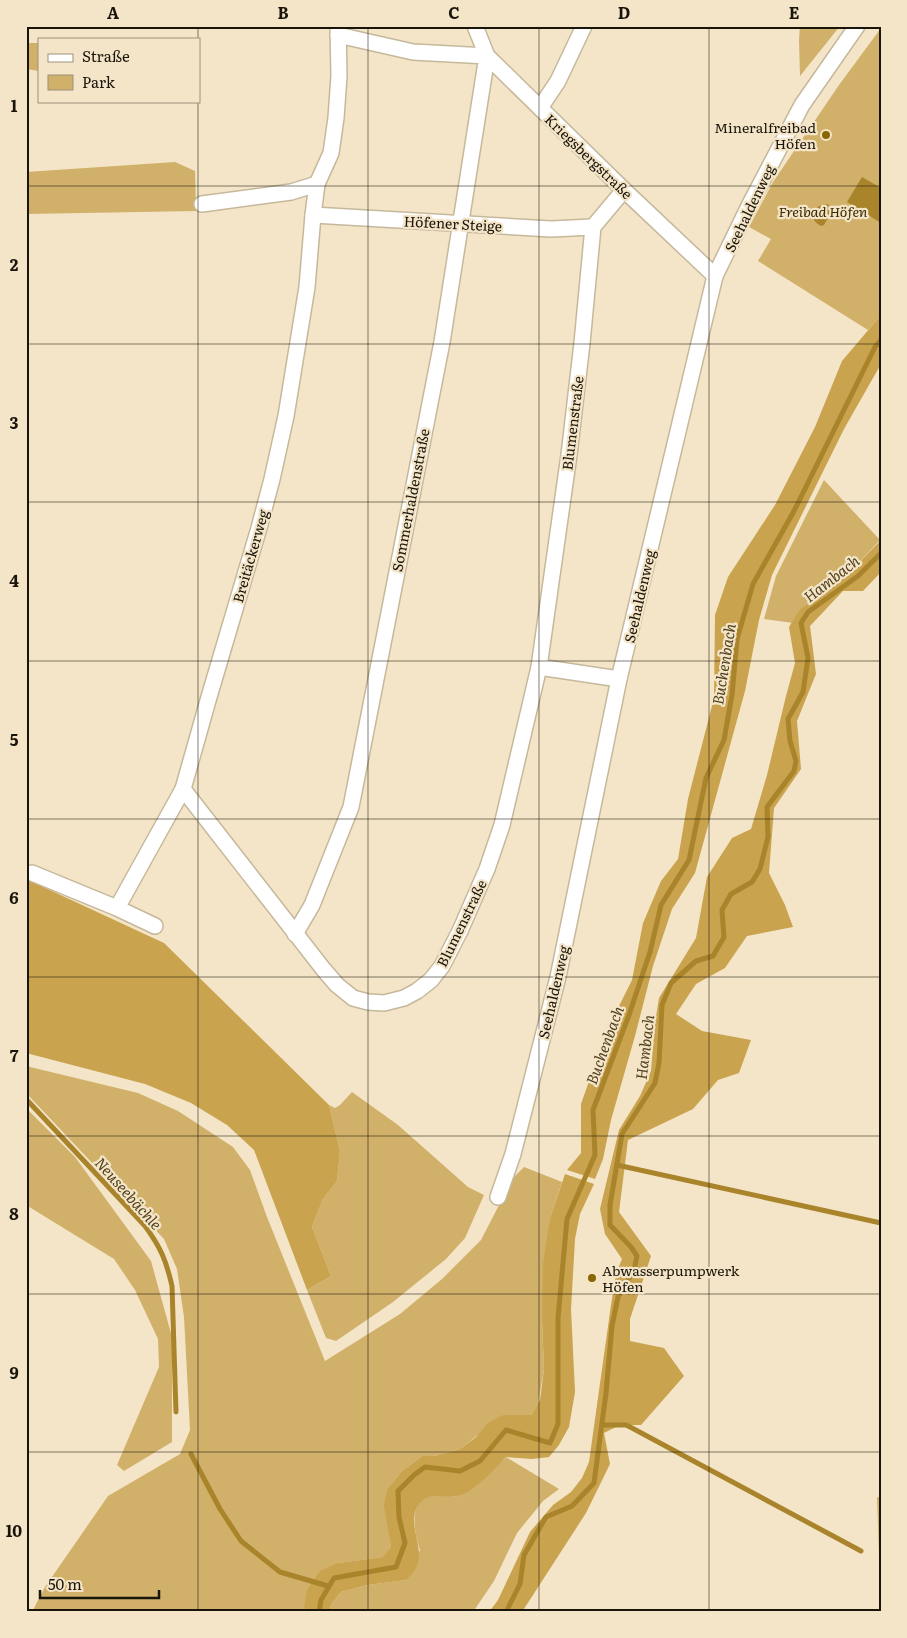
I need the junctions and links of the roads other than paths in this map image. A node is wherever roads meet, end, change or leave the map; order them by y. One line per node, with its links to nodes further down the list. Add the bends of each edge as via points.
1 (475, 26): 5 (street, Kriegsbergstraße)
2 (584, 26): 6 (street, via 558,81)
3 (857, 26): 13 (street, Seehaldenweg, via 802,105)
4 (338, 31): 5 (street, via 413,52); 7 (street, Breitäckerweg, via 336,118 331,153)
5 (487, 56): 6 (street, Kriegsbergstraße); 11 (street, Sommerhaldenstraße)
6 (540, 108): 8 (street, Kriegsbergstraße)
7 (317, 184): 9 (street, via 292,192); 10 (street, Breitäckerweg)
8 (624, 190): 12 (street); 13 (street, Kriegsbergstraße)
9 (202, 204)
10 (313, 215): 11 (street, Höfener Steige); 16 (street, Breitäckerweg, via 307,287 286,416 259,528)
11 (460, 223): 12 (street, Höfener Steige, via 552,229); 20 (street, Sommerhaldenstraße, via 442,342 352,807 312,905)
12 (593, 227): 14 (street, Blumenstraße, via 569,455)
13 (716, 276): 15 (street, Seehaldenweg)
14 (539, 667): 15 (street); 20 (street, Blumenstraße, via 502,824 487,870 460,931 431,980 404,998 384,1003 354,998 337,985)
15 (619, 679): 21 (street, Seehaldenweg, via 558,978 514,1154)
16 (183, 789): 18 (street, Breitäckerweg); 20 (street, Blumenstraße)
17 (32, 873): 18 (street)
18 (117, 908): 19 (street)
19 (155, 926)
20 (294, 934)
21 (498, 1196)

